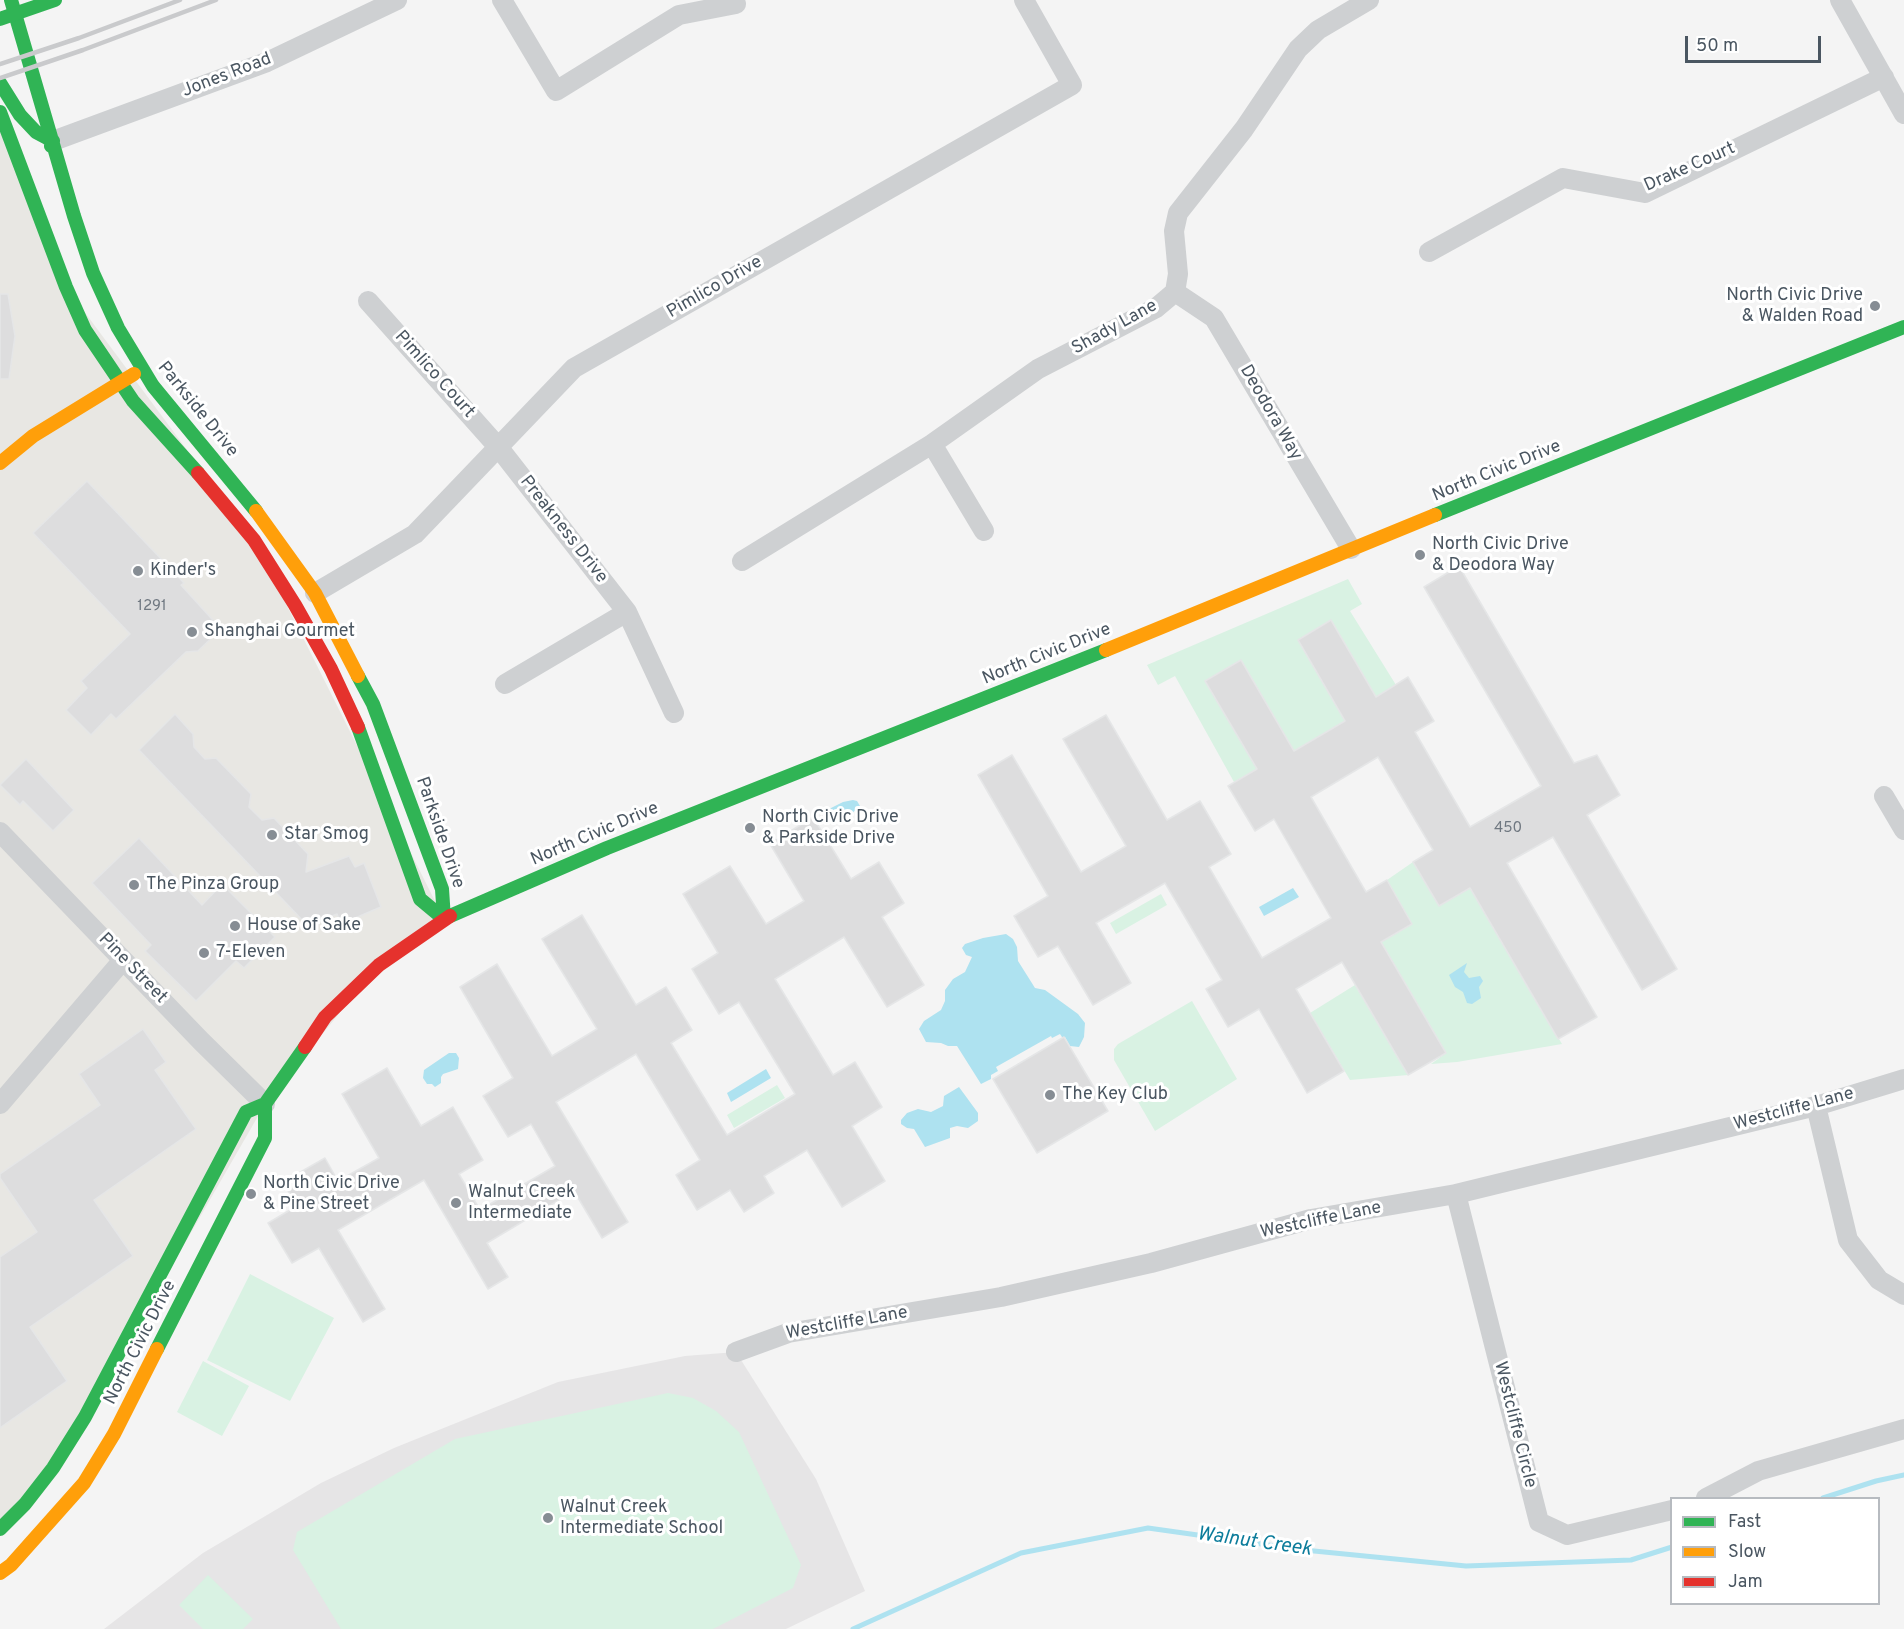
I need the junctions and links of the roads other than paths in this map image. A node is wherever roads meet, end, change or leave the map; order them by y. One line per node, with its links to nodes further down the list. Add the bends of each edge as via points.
1 (11, 0): 14 (main road, Parkside Drive)
2 (55, 0): 9 (main road, bridge)
3 (397, 0): 14 (street, Jones Road, via 267,62)
4 (502, 0): 8 (street, via 556,91 679,15)
5 (1024, 0): 25 (street, Pimlico Drive, via 1072,85 574,369)
6 (1370, 0): 19 (street, Shady Lane, via 1318,30 1298,49 1244,129 1178,213 1174,231 1178,274)
7 (1840, 0): 10 (street)
8 (736, 4)
9 (0, 19)
10 (1884, 77): 13 (street); 17 (street, Drake Court, via 1645,193 1563,178)
11 (0, 83): 14 (main road, via 20,115 36,132)
12 (0, 112): 18 (main road, Parkside Drive)
13 (1904, 114)
14 (53, 141): 15 (main road); 22 (main road, Parkside Drive, via 93,273)
15 (45, 167)
16 (67, 247): 18 (main road)
17 (1429, 252)
18 (66, 287): 23 (main road, Parkside Drive, via 85,330)
19 (1174, 292): 24 (street, Shady Lane, via 1156,308 1038,369); 28 (street, Deodora Way, via 1214,318)
20 (368, 301): 25 (street, Pimlico Court)
21 (1904, 327): 28 (main road, North Civic Drive)
22 (141, 369): 23 (main road); 30 (main road, Parkside Drive, via 268,525)
23 (119, 383): 26 (main road, via 33,436); 37 (main road, Parkside Drive, via 254,540 295,605 353,712 420,899)
24 (932, 444): 27 (street); 29 (street, Shady Lane)
25 (499, 448): 30 (street, Pimlico Drive, via 415,534); 31 (street, Preakness Drive)
26 (0, 463)
27 (984, 531)
28 (1351, 549): 37 (main road, North Civic Drive, via 607,848)
29 (742, 561)
30 (315, 593): 37 (main road, Parkside Drive, via 373,704 442,889)
31 (627, 612): 32 (street); 33 (street, Preakness Drive)
32 (505, 684)
33 (674, 713)
34 (1884, 796): 35 (street)
35 (1904, 830)
36 (0, 832): 38 (street, Pine Street)
37 (444, 919): 41 (main road, North Civic Drive, via 379,965 325,1017)
38 (123, 960): 40 (street); 41 (street, Pine Street)
39 (1904, 1079): 42 (street, Westcliffe Lane)
40 (0, 1104)
41 (265, 1104): 49 (main road, North Civic Drive, via 246,1112 85,1417 53,1468); 50 (main road, North Civic Drive, via 265,1138 114,1434 84,1483)
42 (1816, 1106): 43 (street, Westcliffe Lane); 44 (street, via 1848,1240 1879,1280)
43 (1456, 1194): 45 (street, Westcliffe Lane, via 1311,1219 1150,1263 1001,1297 788,1334); 48 (street, Westcliffe Circle, via 1539,1521 1567,1535)
44 (1904, 1295)
45 (736, 1352)
46 (1904, 1429): 47 (street, via 1758,1471)
47 (1708, 1497)
48 (1670, 1510)
49 (0, 1529)
50 (4, 1562)

